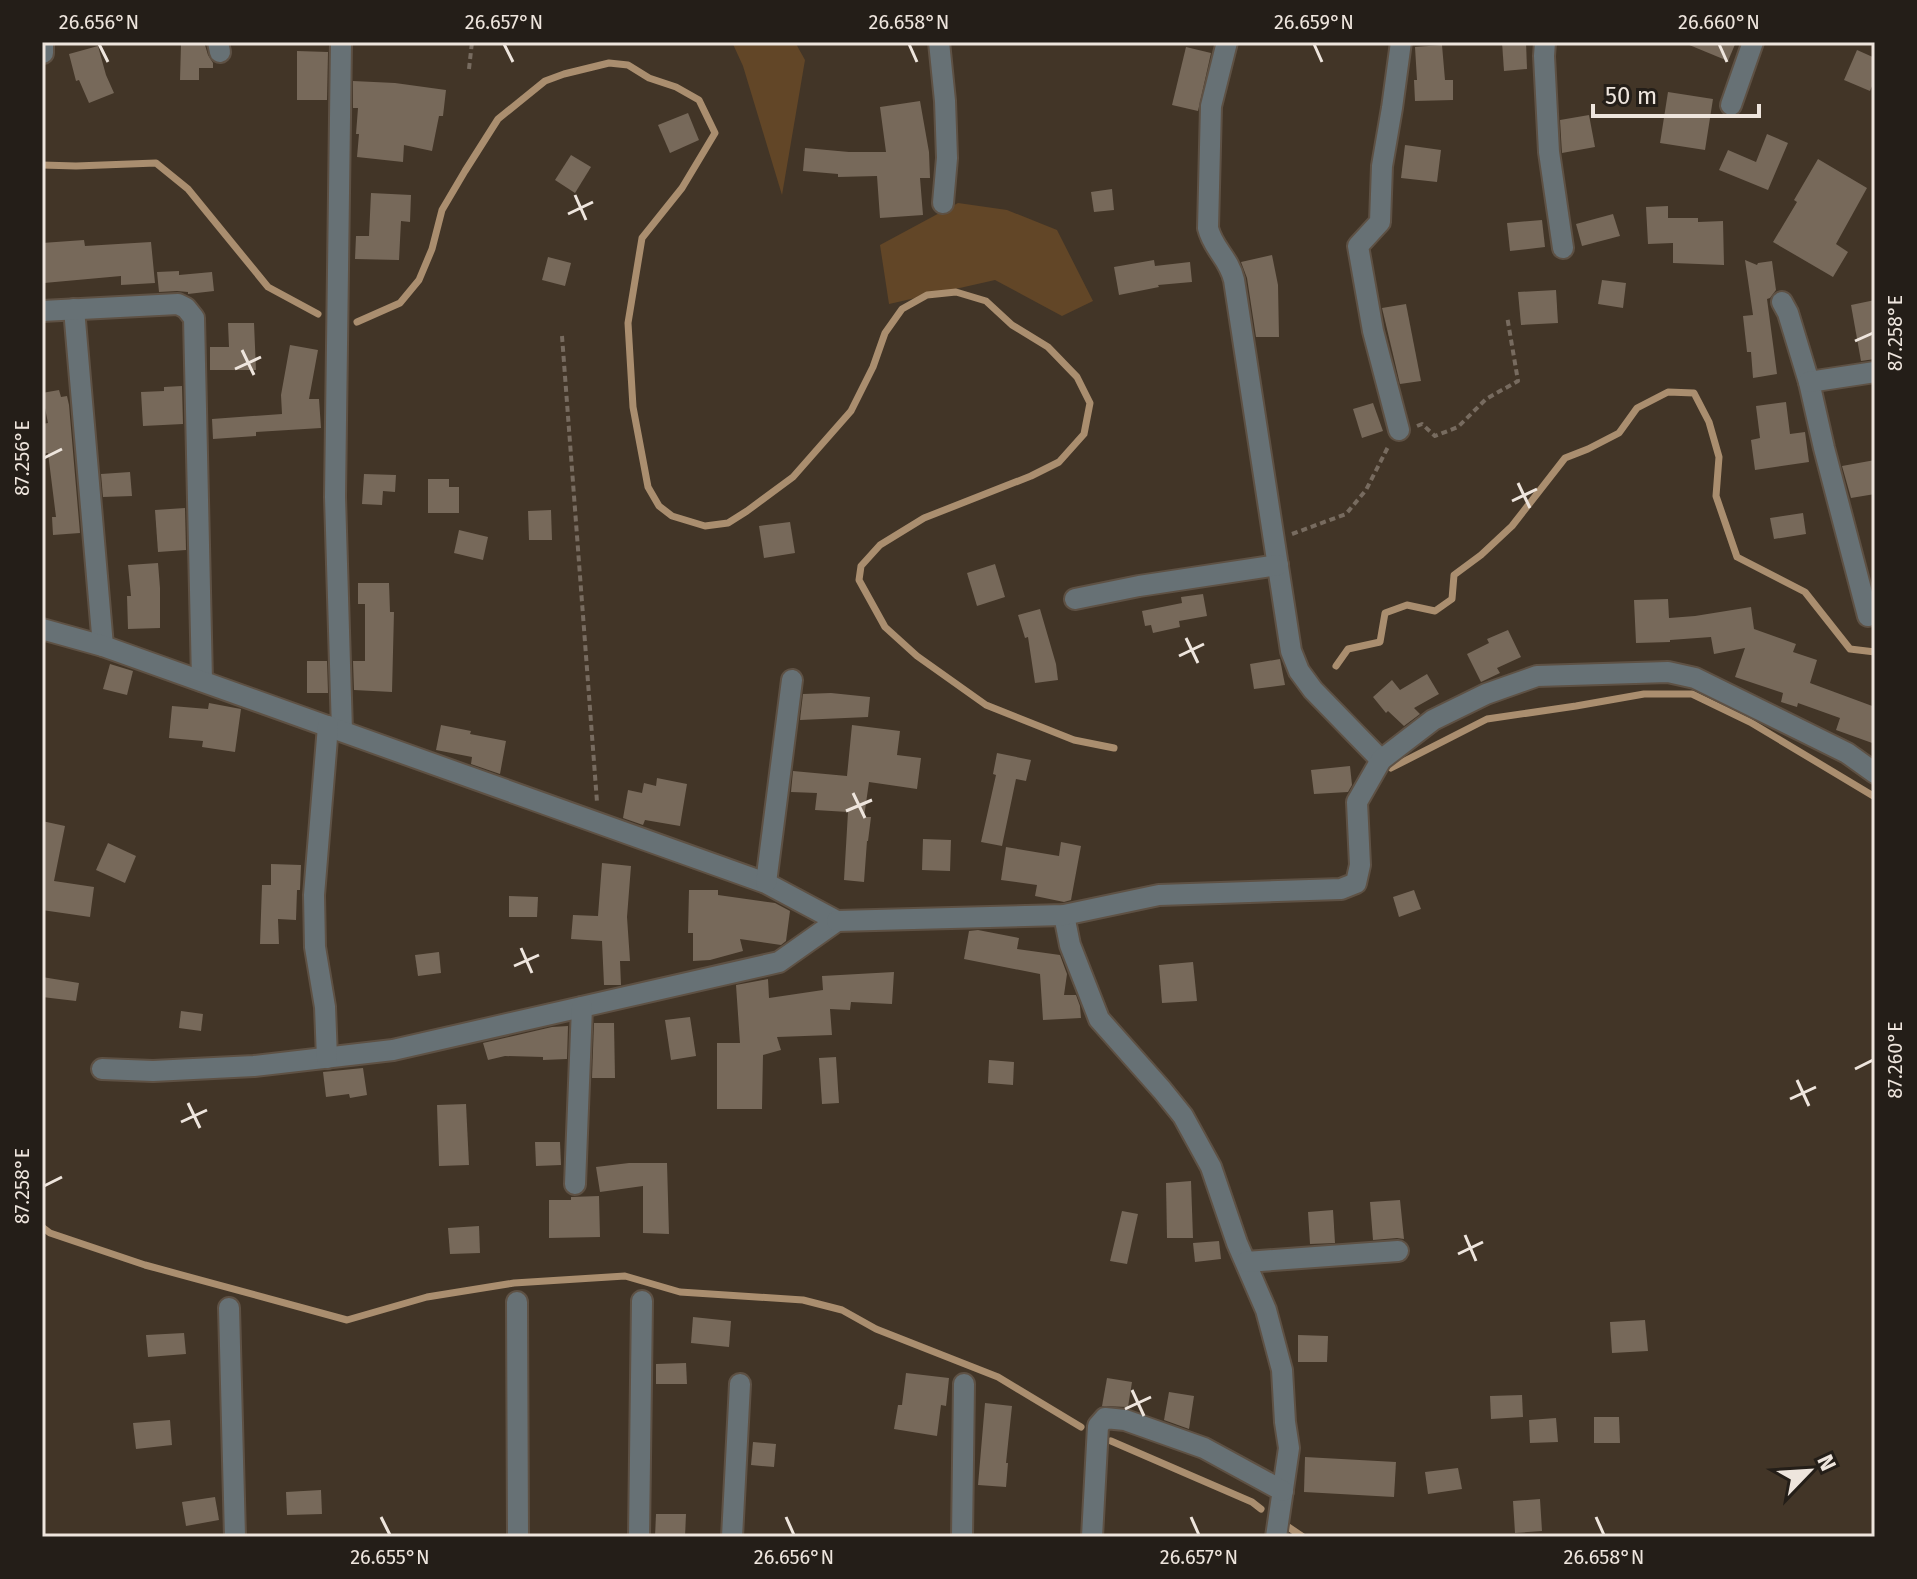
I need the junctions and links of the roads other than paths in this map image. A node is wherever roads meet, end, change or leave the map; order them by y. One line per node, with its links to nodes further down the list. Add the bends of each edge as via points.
1 (341, 42): 23 (street)
2 (939, 42): 8 (street, via 947,158)
3 (1227, 42): 16 (street, via 1211,106 1208,228 1234,280)
4 (1401, 42): 15 (street, via 1382,166 1380,222 1358,246)
5 (1545, 42): 9 (street, via 1549,152)
6 (1753, 42): 7 (street)
7 (1731, 105)
8 (943, 203)
9 (1563, 248)
10 (1782, 302): 14 (street)
11 (74, 309): 12 (street); 20 (street); 22 (street, via 178,304 194,318)
12 (42, 311)
13 (1875, 372): 14 (street)
14 (1809, 382): 18 (street)
15 (1399, 430)
16 (1278, 565): 17 (street); 24 (street, via 1299,671)
17 (1075, 599)
18 (1868, 616)
19 (42, 629): 20 (street)
20 (103, 646): 22 (street)
21 (792, 680): 26 (street)
22 (202, 681): 23 (street)
23 (335, 729): 26 (street); 30 (street, via 314,895)
24 (1381, 760): 25 (street, via 1433,720 1537,676 1668,672 1733,695 1847,753); 27 (street, via 1357,802 1356,883 1341,889 1159,895)
25 (1875, 773)
26 (766, 883): 28 (street)
27 (1064, 915): 28 (street); 34 (street, via 1099,1019 1183,1116 1211,1167)
28 (837, 921): 29 (street, via 779,962)
29 (582, 1007): 30 (street, via 393,1050); 32 (street)
30 (327, 1058): 31 (street, via 168,1071)
31 (102, 1069)
32 (575, 1184)
33 (1398, 1251): 34 (street)
34 (1246, 1262): 40 (street, via 1282,1370 1289,1448)
35 (642, 1301): 43 (street)
36 (517, 1302): 42 (street)
37 (229, 1308): 41 (street)
38 (740, 1384): 44 (street)
39 (964, 1384): 45 (street)
40 (1283, 1491): 46 (street, via 1204,1448 1105,1418 1098,1426); 47 (street)
41 (235, 1537)
42 (518, 1537)
43 (639, 1537)
44 (732, 1537)
45 (962, 1537)
46 (1092, 1537)
47 (1276, 1537)

